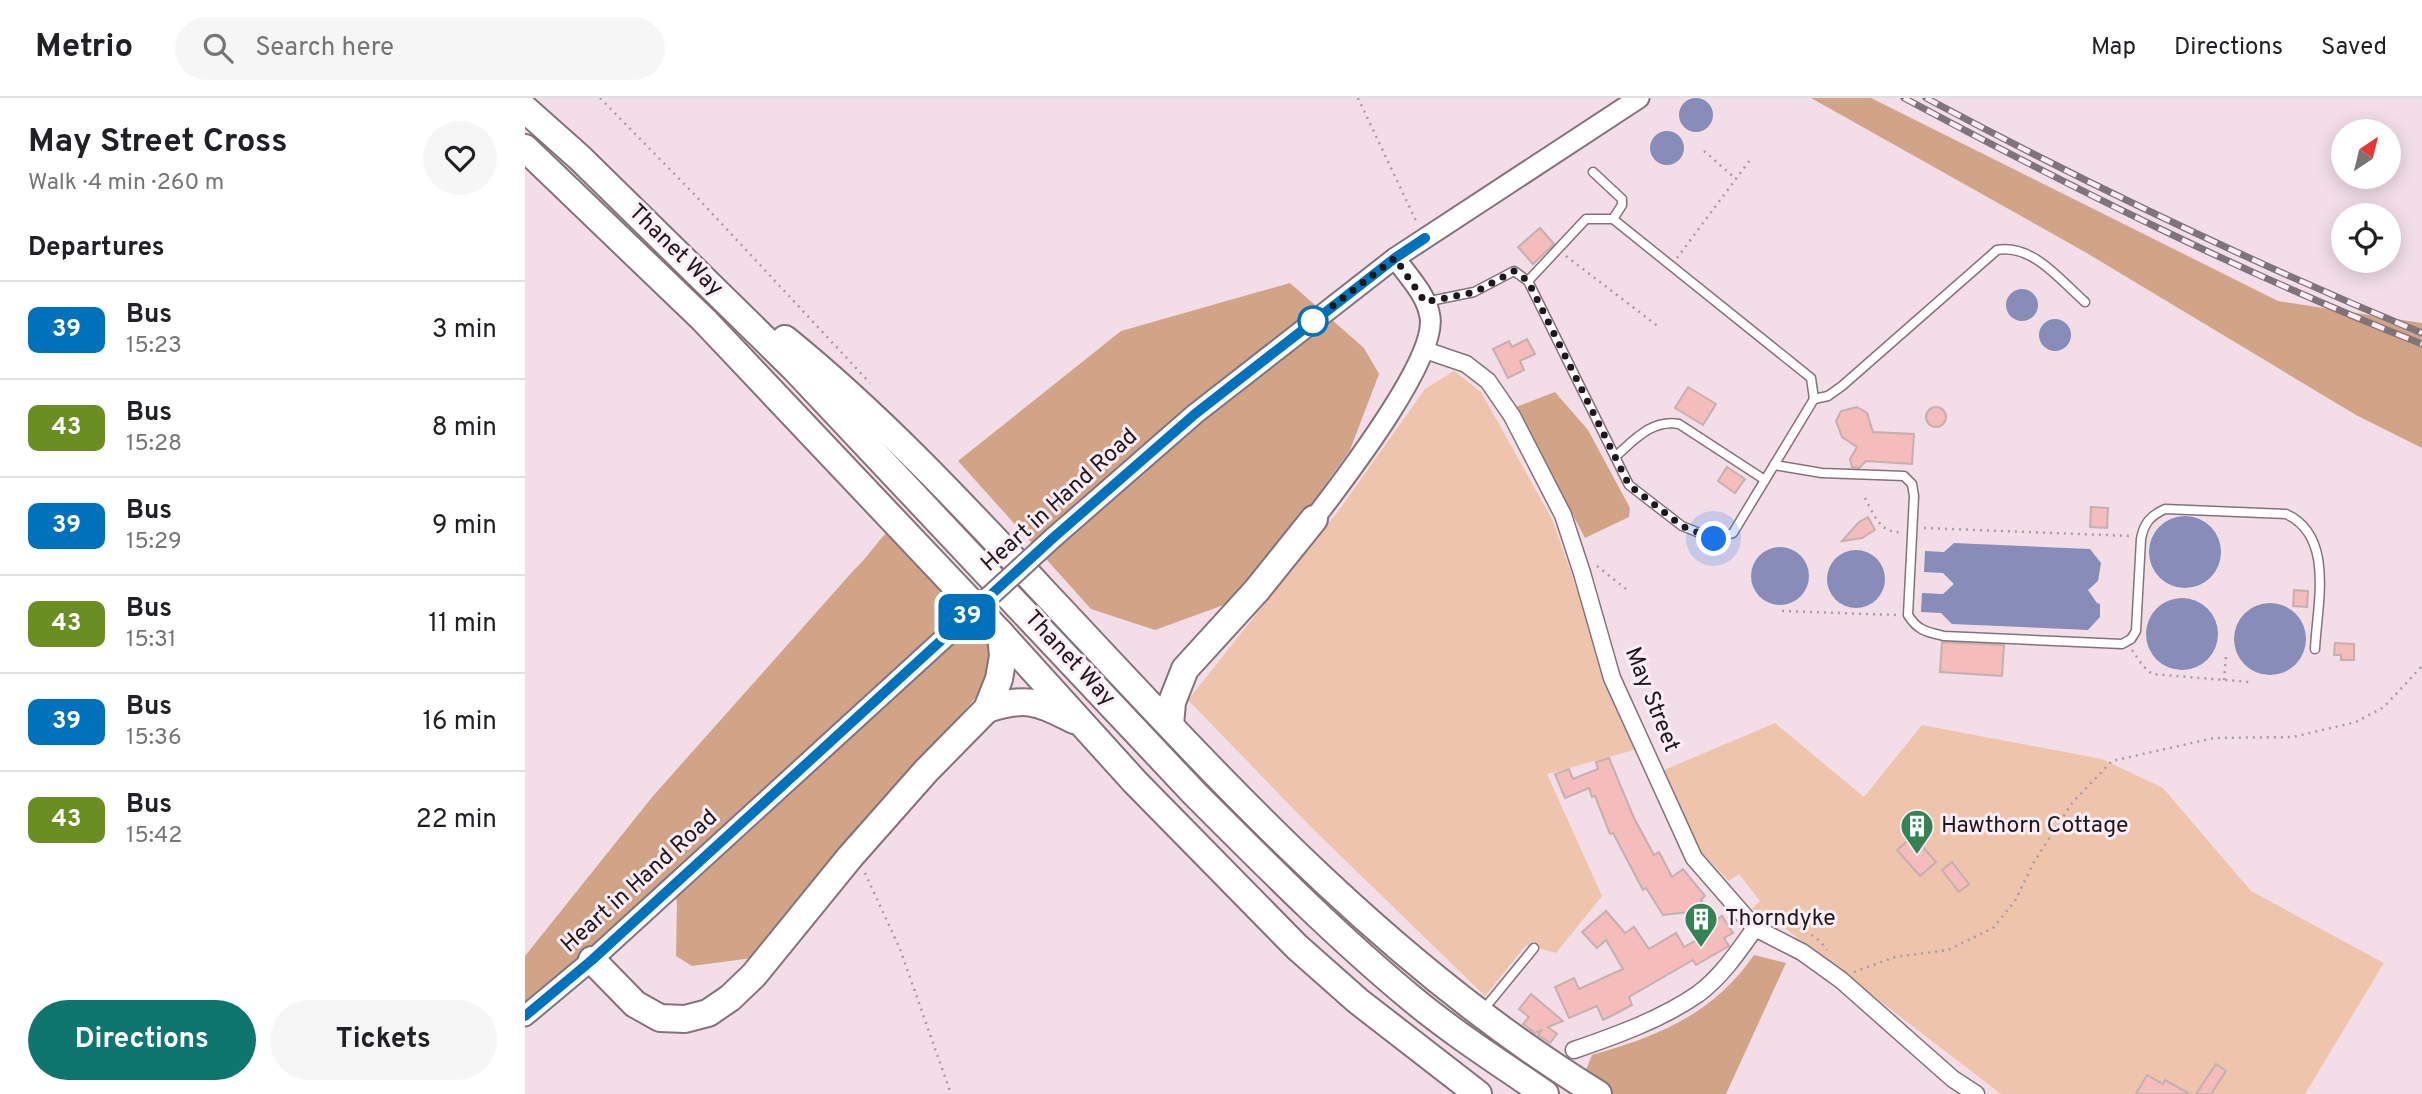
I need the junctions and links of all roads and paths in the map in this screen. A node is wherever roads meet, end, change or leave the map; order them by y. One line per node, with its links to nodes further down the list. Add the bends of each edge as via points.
1 (1358, 98): 10 (path)
2 (1639, 98): 10 (street, Heart in Hand Road)
3 (525, 109): 12 (highway, Thanet Way)
4 (525, 148): 32 (highway, Thanet Way, via 704,320)
5 (1704, 151): 8 (path)
6 (1750, 160): 8 (path)
7 (1593, 172): 9 (lane, via 1622,200)
8 (1736, 179): 14 (path)
9 (1613, 219): 11 (lane, via 1586,219); 14 (lane)
10 (1425, 238): 13 (street, Heart in Hand Road)
11 (1558, 249): 15 (lane); 18 (path)
12 (680, 255): 38 (highway, via 825,371 963,505); 54 (highway, Thanet Way, via 795,369 1262,861 1412,999)
13 (1395, 258): 16 (street); 47 (street, Heart in Hand Road, bridge, via 1195,414 1053,538)
14 (1671, 266): 20 (lane, via 1811,378)
15 (1528, 281): 16 (lane, via 1514,271 1475,292); 21 (lane)
16 (1425, 302): 19 (street, via 1430,318)
17 (2085, 302): 20 (lane, via 2031,256 2011,248 1997,250 1842,386)
18 (1660, 328)
19 (1425, 350): 25 (street, via 1397,400); 28 (street, May Street, via 1466,364 1487,381 1512,416 1563,514)
20 (1814, 399): 22 (lane)
21 (1615, 457): 23 (lane, via 1646,430 1666,422 1679,424); 23 (lane, via 1629,485 1682,526 1714,539 1733,533)
22 (1774, 465): 23 (lane); 26 (lane, via 1822,473 1904,476 1912,484 1914,496)
23 (1765, 480)
24 (1865, 498): 26 (path, via 1887,530 1894,533)
25 (1314, 519): 37 (highway)
26 (1912, 528): 27 (path); 31 (lane)
27 (2141, 536): 33 (lane, via 2138,623); 34 (lane, via 2153,514 2165,509 2286,514 2299,520 2318,549)
28 (1573, 545): 29 (path); 45 (street, May Street, via 1612,678 1694,858)
29 (1626, 589)
30 (1782, 611): 31 (path)
31 (1908, 615): 33 (lane, via 1922,632 1944,636)
32 (1002, 634): 41 (highway, via 999,679); 42 (highway, Thanet Way)
33 (2127, 641): 39 (path, via 2152,674)
34 (2315, 649)
35 (2226, 656): 39 (path)
36 (2422, 666): 48 (path, via 2384,707 2356,722 2293,737 2214,738 2112,761 2072,803 2015,901 1993,928 1948,950 1895,957)
37 (1185, 669): 38 (highway, via 1150,682); 43 (highway, via 1172,702)
38 (1128, 680): 43 (highway)
39 (2224, 680): 40 (path)
40 (2249, 682)
41 (987, 709): 42 (highway, via 1028,701); 44 (highway)
42 (1082, 724): 53 (highway, Thanet Way, via 1297,947)
43 (1170, 725): 49 (highway, via 1317,877)
44 (850, 857): 47 (highway, via 754,975 708,1013 685,1019 660,1018 635,1004); 52 (path, via 868,876 900,949)
45 (1755, 928): 48 (street, May Street); 51 (street, via 1727,966 1697,994)
46 (1534, 948): 49 (lane)
47 (592, 960): 50 (street, Heart in Hand Road)
48 (1841, 979): 56 (street, May Street)
49 (1480, 1014): 55 (highway)
50 (525, 1016)
51 (1574, 1050)
52 (951, 1094)
53 (1478, 1094)
54 (1545, 1094)
55 (1598, 1094)
56 (1976, 1094)

